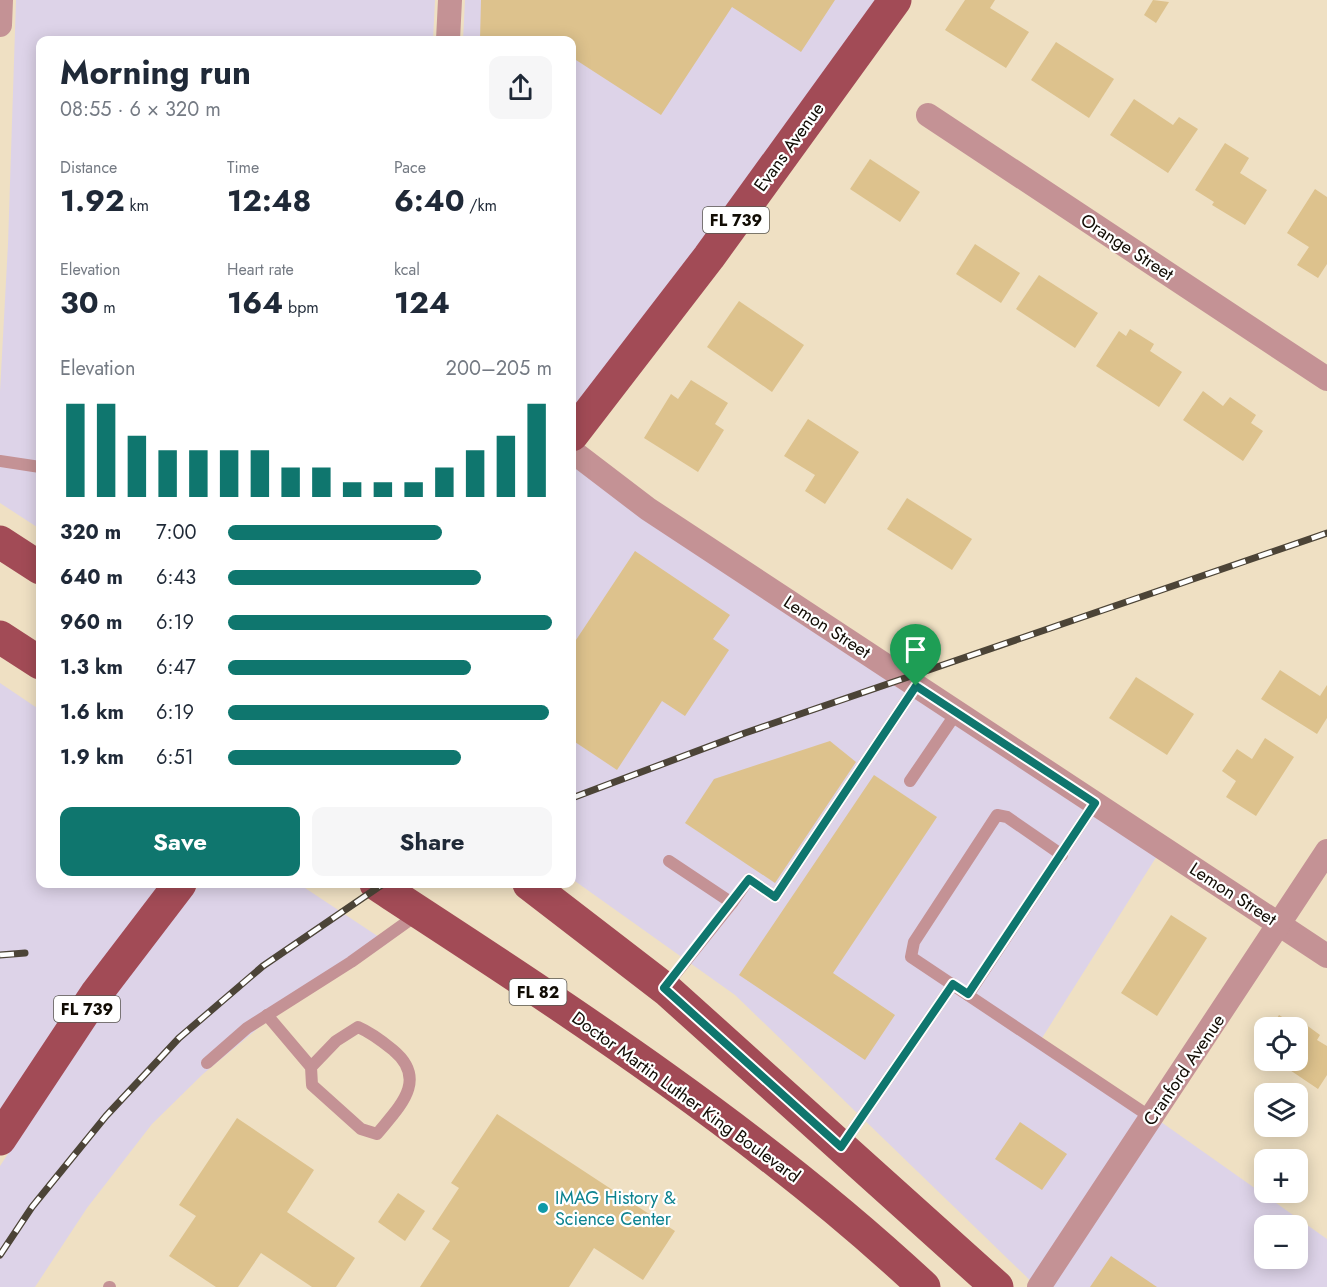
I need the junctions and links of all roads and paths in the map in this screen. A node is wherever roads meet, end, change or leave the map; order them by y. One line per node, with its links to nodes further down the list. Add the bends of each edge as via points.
1 (1, 0): 4 (street)
2 (450, 0): 5 (street)
3 (895, 0): 8 (main road, Evans Avenue / FL 739, via 695,275)
4 (0, 25)
5 (448, 36)
6 (928, 115): 7 (street, Orange Street)
7 (1327, 379)
8 (576, 430)
9 (576, 454): 16 (street, Lemon Street, via 648,509)
10 (0, 461): 11 (lane)
11 (36, 466)
12 (0, 542): 13 (main road)
13 (36, 565)
14 (0, 637): 15 (main road)
15 (36, 660)
16 (916, 686): 17 (street, Lemon Street); 26 (lane, via 775,897 749,879)
17 (957, 712): 18 (lane); 19 (street, Lemon Street)
18 (910, 781)
19 (1095, 803): 21 (lane); 28 (street, Lemon Street)
20 (1327, 851): 28 (street, Cranford Avenue)
21 (1062, 855): 30 (lane, via 1007,817 998,815 910,951 911,957); 32 (lane)
22 (669, 861): 26 (lane)
23 (177, 888): 37 (main road, FL 739, via 96,994)
24 (382, 888): 27 (main road, Doctor Martin Luther King Boulevard / FL 82)
25 (534, 888): 31 (main road)
26 (732, 903): 31 (lane)
27 (419, 913): 33 (lane); 39 (main road, Doctor Martin Luther King Boulevard / FL 82, via 646,1064 782,1164)
28 (1280, 925): 29 (street, Lemon Street); 36 (street, Cranford Avenue)
29 (1327, 956)
30 (953, 984): 32 (lane); 38 (lane)
31 (664, 988): 38 (main road)
32 (968, 994): 36 (lane)
33 (267, 1016): 34 (lane); 35 (lane)
34 (207, 1063)
35 (311, 1067): 35 (lane, via 312,1085 361,1129 377,1134 403,1101 411,1083 405,1060 374,1034 358,1027 336,1041)
36 (1152, 1118): 41 (street, Cranford Avenue)
37 (0, 1140)
38 (841, 1147): 40 (main road)
39 (924, 1287)
40 (997, 1287)
41 (1039, 1287)

